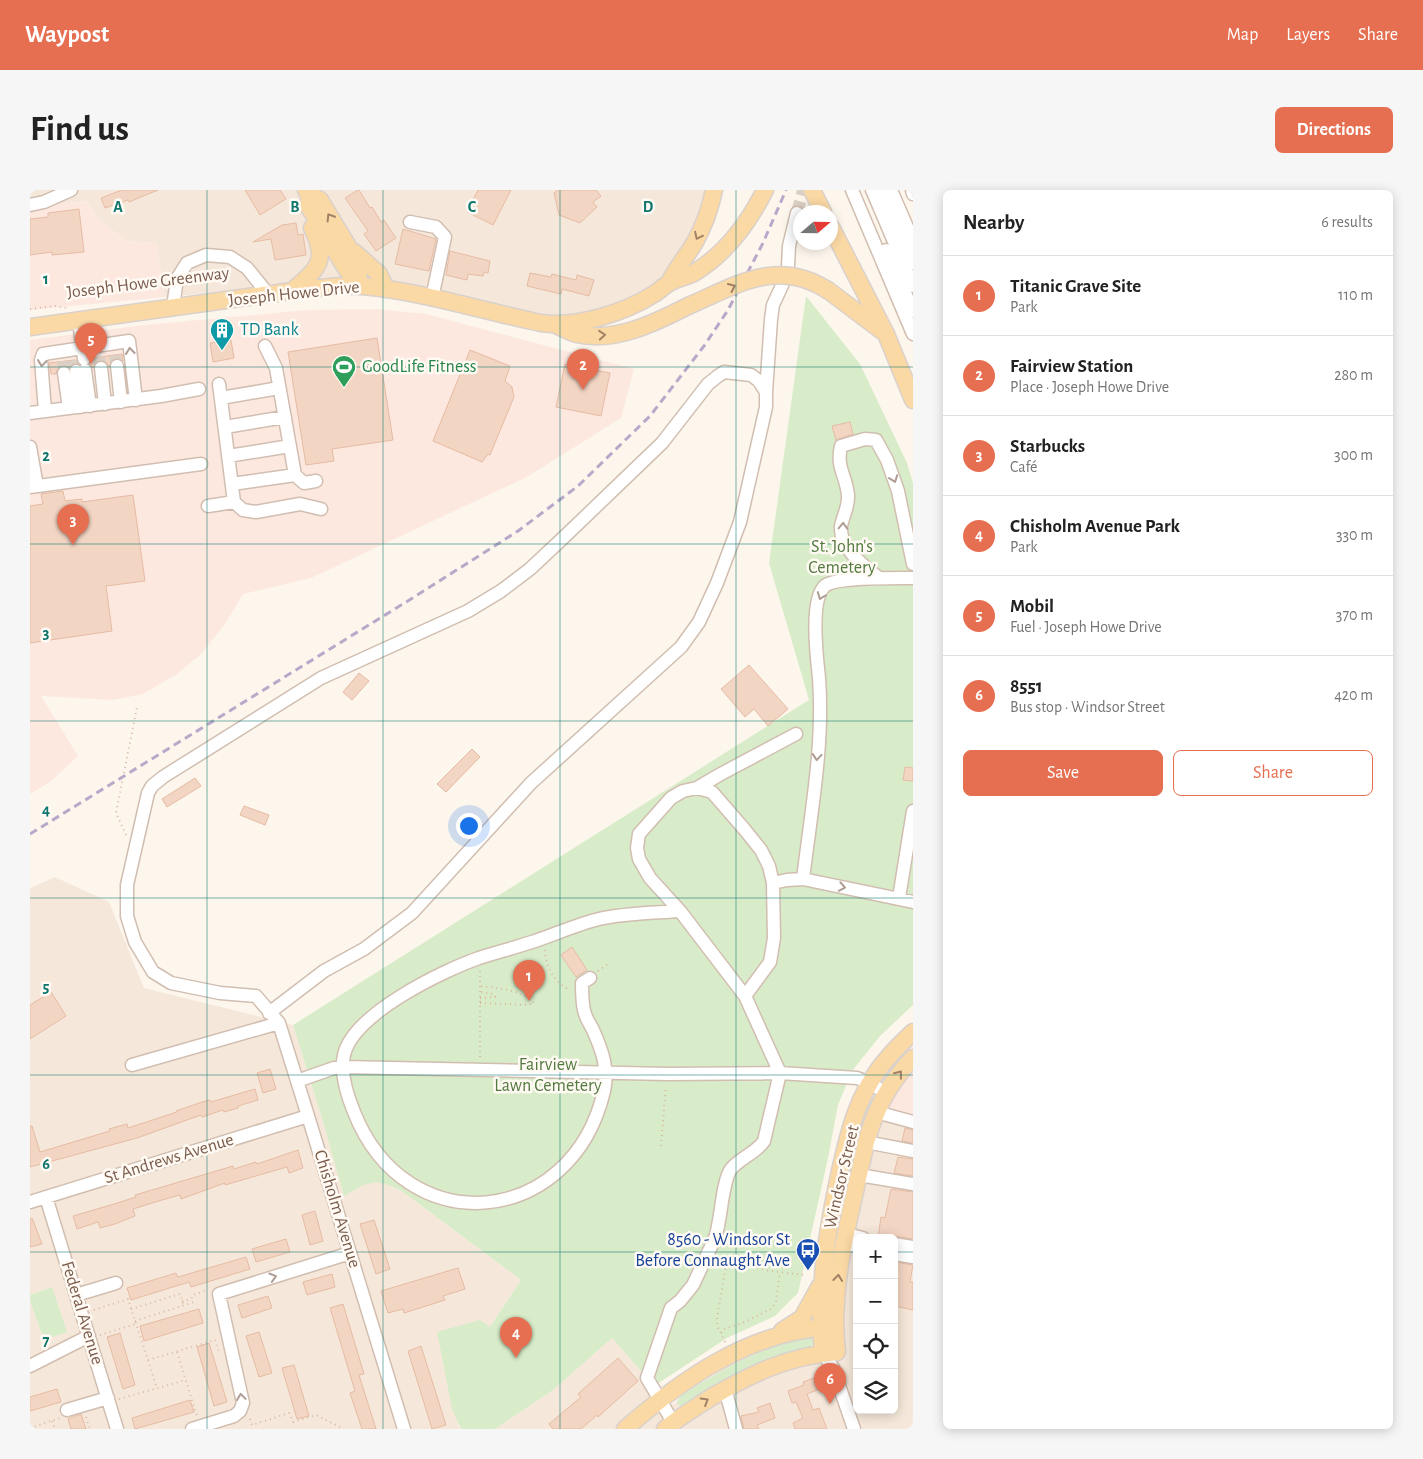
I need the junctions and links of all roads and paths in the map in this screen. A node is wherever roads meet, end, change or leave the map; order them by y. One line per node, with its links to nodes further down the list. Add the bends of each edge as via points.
1 (71, 190): 14 (street)
2 (714, 190): 26 (main road, one-way to 26, via 695,241)
3 (765, 190): 26 (main road, via 743,226 724,247 692,274)
4 (812, 190): 15 (main road)
5 (852, 190): 41 (street)
6 (861, 190): 36 (street)
7 (872, 190): 28 (street)
8 (882, 190): 23 (street)
9 (891, 190): 20 (street)
10 (900, 190): 17 (street)
11 (912, 190): 13 (street)
12 (307, 192): 16 (main road); 22 (main road, one-way to 12, via 320,200)
13 (913, 194)
14 (30, 205)
15 (820, 205)
16 (312, 213): 27 (main road); 30 (main road, via 320,261)
17 (913, 220)
18 (410, 222): 32 (street, via 436,227 445,237)
19 (793, 230): 24 (street)
20 (913, 241)
21 (838, 242): 40 (main road)
22 (347, 244): 27 (main road, via 358,263); 29 (main road, via 379,274)
23 (913, 263)
24 (788, 266)
25 (784, 281): 46 (street, via 770,319)
26 (669, 283): 38 (main road, via 641,301 614,312)
27 (359, 286): 29 (main road, Joseph Howe Drive); 30 (main road, Joseph Howe Drive)
28 (913, 286)
29 (386, 289): 32 (main road, Joseph Howe Drive)
30 (292, 291): 31 (main road, Joseph Howe Drive)
31 (268, 294): 34 (main road, Joseph Howe Drive); 34 (street, via 246,268 230,257 206,255 187,263 177,279)
32 (432, 298): 38 (main road, Joseph Howe Drive)
33 (67, 308): 35 (path, Joseph Howe Greenway)
34 (173, 308): 37 (main road, Joseph Howe Drive)
35 (30, 309)
36 (913, 311)
37 (79, 321): 39 (main road, Joseph Howe Drive); 45 (street)
38 (556, 325): 40 (main road, one-way to 40, bridge, via 588,336 626,331 748,280 781,274 817,283)
39 (30, 327)
40 (886, 334): 54 (main road)
41 (913, 334)
42 (265, 346): 49 (street, via 276,368)
43 (115, 355): 44 (street); 53 (street, one-way to 43, via 129,341); 55 (street)
44 (99, 357): 45 (street); 56 (street)
45 (74, 360): 57 (street); 57 (street); 58 (street, one-way to 58, via 43,354 40,360)
46 (768, 360): 47 (street, via 759,372); 51 (street)
47 (751, 375): 51 (street); 80 (street, via 724,372 708,384 662,443 530,569 501,591 468,611 322,678 152,786)
48 (219, 384): 52 (street)
49 (279, 388): 52 (street); 60 (street)
50 (199, 389): 53 (street)
51 (766, 392): 94 (street, via 766,407 740,522 699,622 681,647 531,783 412,913 364,949 324,971)
52 (221, 398): 61 (street)
53 (136, 400): 55 (street)
54 (913, 400)
55 (121, 402): 56 (street)
56 (105, 404): 57 (street)
57 (80, 407): 58 (street)
58 (45, 411): 59 (street)
59 (30, 413)
60 (285, 417): 61 (street); 62 (street)
61 (225, 426): 64 (street)
62 (290, 446): 64 (street); 66 (street)
63 (30, 447): 69 (street)
64 (228, 456): 68 (street)
65 (201, 464): 69 (street)
66 (295, 475): 67 (street, via 304,483); 68 (street)
67 (316, 481)
68 (232, 484): 70 (street)
69 (34, 486)
70 (234, 502): 71 (street); 72 (street, via 243,510 256,512 300,504)
71 (208, 506)
72 (321, 509)
73 (913, 564): 74 (street, one-way to 73, via 855,559 844,540 841,527 848,496 839,467 840,446 865,439 876,440 898,491)
74 (879, 578): 75 (street); 81 (street, one-way to 81, via 836,581 825,586 818,597 816,633 821,706)
75 (913, 578)
76 (137, 707): 80 (path, via 116,813)
77 (796, 734): 78 (street)
78 (698, 788): 82 (street, via 712,792 761,850); 85 (street, via 671,798 639,834 639,859 650,878)
79 (913, 811): 83 (street)
80 (134, 854): 94 (street, Chisholm Avenue, via 127,885 127,916 136,942 153,972 171,983 256,996)
81 (802, 879): 82 (street); 83 (street, one-way to 83)
82 (774, 883): 91 (street, via 774,938 770,962)
83 (899, 898): 84 (street)
84 (913, 902)
85 (680, 912): 86 (street, via 599,919); 91 (street)
86 (550, 936): 87 (street); 88 (path, via 545,949 546,959 555,978 566,988)
87 (478, 959): 89 (path); 99 (street, via 415,988 372,1017 352,1037 343,1057)
88 (586, 980): 101 (street, via 584,1011 598,1041)
89 (480, 986): 90 (path); 93 (path, via 523,995 534,1002 528,1005)
90 (480, 992): 92 (path); 92 (path, via 496,995 494,999)
91 (745, 996): 102 (street)
92 (480, 998): 93 (path)
93 (480, 1002): 100 (path)
94 (269, 1013): 95 (street, Chisholm Avenue)
95 (279, 1023): 98 (street); 104 (street, Chisholm Avenue)
96 (913, 1032): 105 (main road, Windsor Street, via 882,1064)
97 (913, 1058): 106 (main road, Windsor Street, one-way to 97)
98 (132, 1065)
99 (343, 1067): 100 (street); 101 (street, via 356,1117 369,1142 387,1164 405,1181 429,1194 472,1203 520,1195 542,1184 565,1165 596,1118); 104 (street)
100 (480, 1070): 101 (street)
101 (606, 1072): 103 (street)
102 (780, 1073): 103 (street); 105 (street, via 857,1078); 121 (street, via 764,1141 731,1169 718,1231)
103 (667, 1074): 111 (path)
104 (297, 1081): 108 (street, Chisholm Avenue)
105 (870, 1083): 106 (street); 128 (main road, Windsor Street, via 847,1138 833,1201)
106 (886, 1093): 107 (main road, Windsor Street)
107 (876, 1112): 109 (street); 110 (main road, Windsor Street)
108 (308, 1116): 115 (street, St Andrews Avenue); 120 (street, Chisholm Avenue)
109 (913, 1122)
110 (866, 1142): 112 (street); 113 (main road, Windsor Street)
111 (661, 1146)
112 (913, 1151)
113 (859, 1175): 114 (street); 117 (main road, Windsor Street)
114 (913, 1184)
115 (46, 1197): 116 (street, St Andrews Avenue); 130 (street, Federal Avenue)
116 (30, 1202)
117 (849, 1241): 137 (main road, Windsor Street, one-way to 117, via 840,1266)
118 (898, 1245): 119 (street)
119 (913, 1247)
120 (350, 1253): 129 (street, one-way to 120); 161 (street, Chisholm Avenue)
121 (707, 1253): 124 (path); 151 (street, via 690,1289 671,1308 647,1378)
122 (898, 1255): 123 (street)
123 (913, 1258)
124 (727, 1260): 125 (path); 138 (path, via 717,1318)
125 (780, 1272): 126 (path); 138 (path, via 776,1302 770,1309)
126 (806, 1275)
127 (116, 1283): 130 (street)
128 (821, 1284): 137 (main road, Windsor Street); 140 (main road, via 802,1318)
129 (219, 1294): 131 (path, via 212,1289); 142 (street)
130 (76, 1295): 135 (street, Federal Avenue)
131 (182, 1301): 133 (path); 134 (path, via 180,1294)
132 (194, 1302): 133 (path)
133 (184, 1306): 136 (path)
134 (131, 1309): 135 (path, via 128,1299); 136 (path)
135 (82, 1313): 139 (street, Federal Avenue)
136 (135, 1322): 139 (path); 145 (path)
137 (827, 1327): 140 (main road); 144 (main road, Windsor Street)
138 (721, 1333): 141 (path)
139 (89, 1336): 146 (street); 150 (street, Federal Avenue)
140 (769, 1338): 151 (main road, via 721,1360)
141 (726, 1344)
142 (231, 1349): 143 (path, via 219,1352 215,1340); 153 (street, one-way to 142, via 243,1404)
143 (177, 1352): 145 (path); 147 (path)
144 (831, 1358): 149 (main road, via 809,1356 760,1370); 164 (street, Windsor Street)
145 (148, 1360): 148 (path)
146 (30, 1366)
147 (186, 1380): 148 (path); 157 (path)
148 (157, 1388): 150 (path)
149 (725, 1389): 155 (main road, one-way to 149); 163 (street)
150 (109, 1400): 152 (street); 159 (street, Federal Avenue)
151 (660, 1400): 155 (street); 162 (main road)
152 (67, 1410): 154 (path, via 65,1417)
153 (240, 1411): 157 (street, via 234,1416); 160 (path, via 250,1418 252,1425 290,1414 293,1422 316,1415)
154 (52, 1421): 156 (path); 158 (path)
155 (669, 1425)
156 (30, 1428)
157 (196, 1428)
158 (55, 1429)
159 (117, 1429)
160 (344, 1429)
161 (404, 1429)
162 (625, 1429)
163 (736, 1429)
164 (854, 1429)

